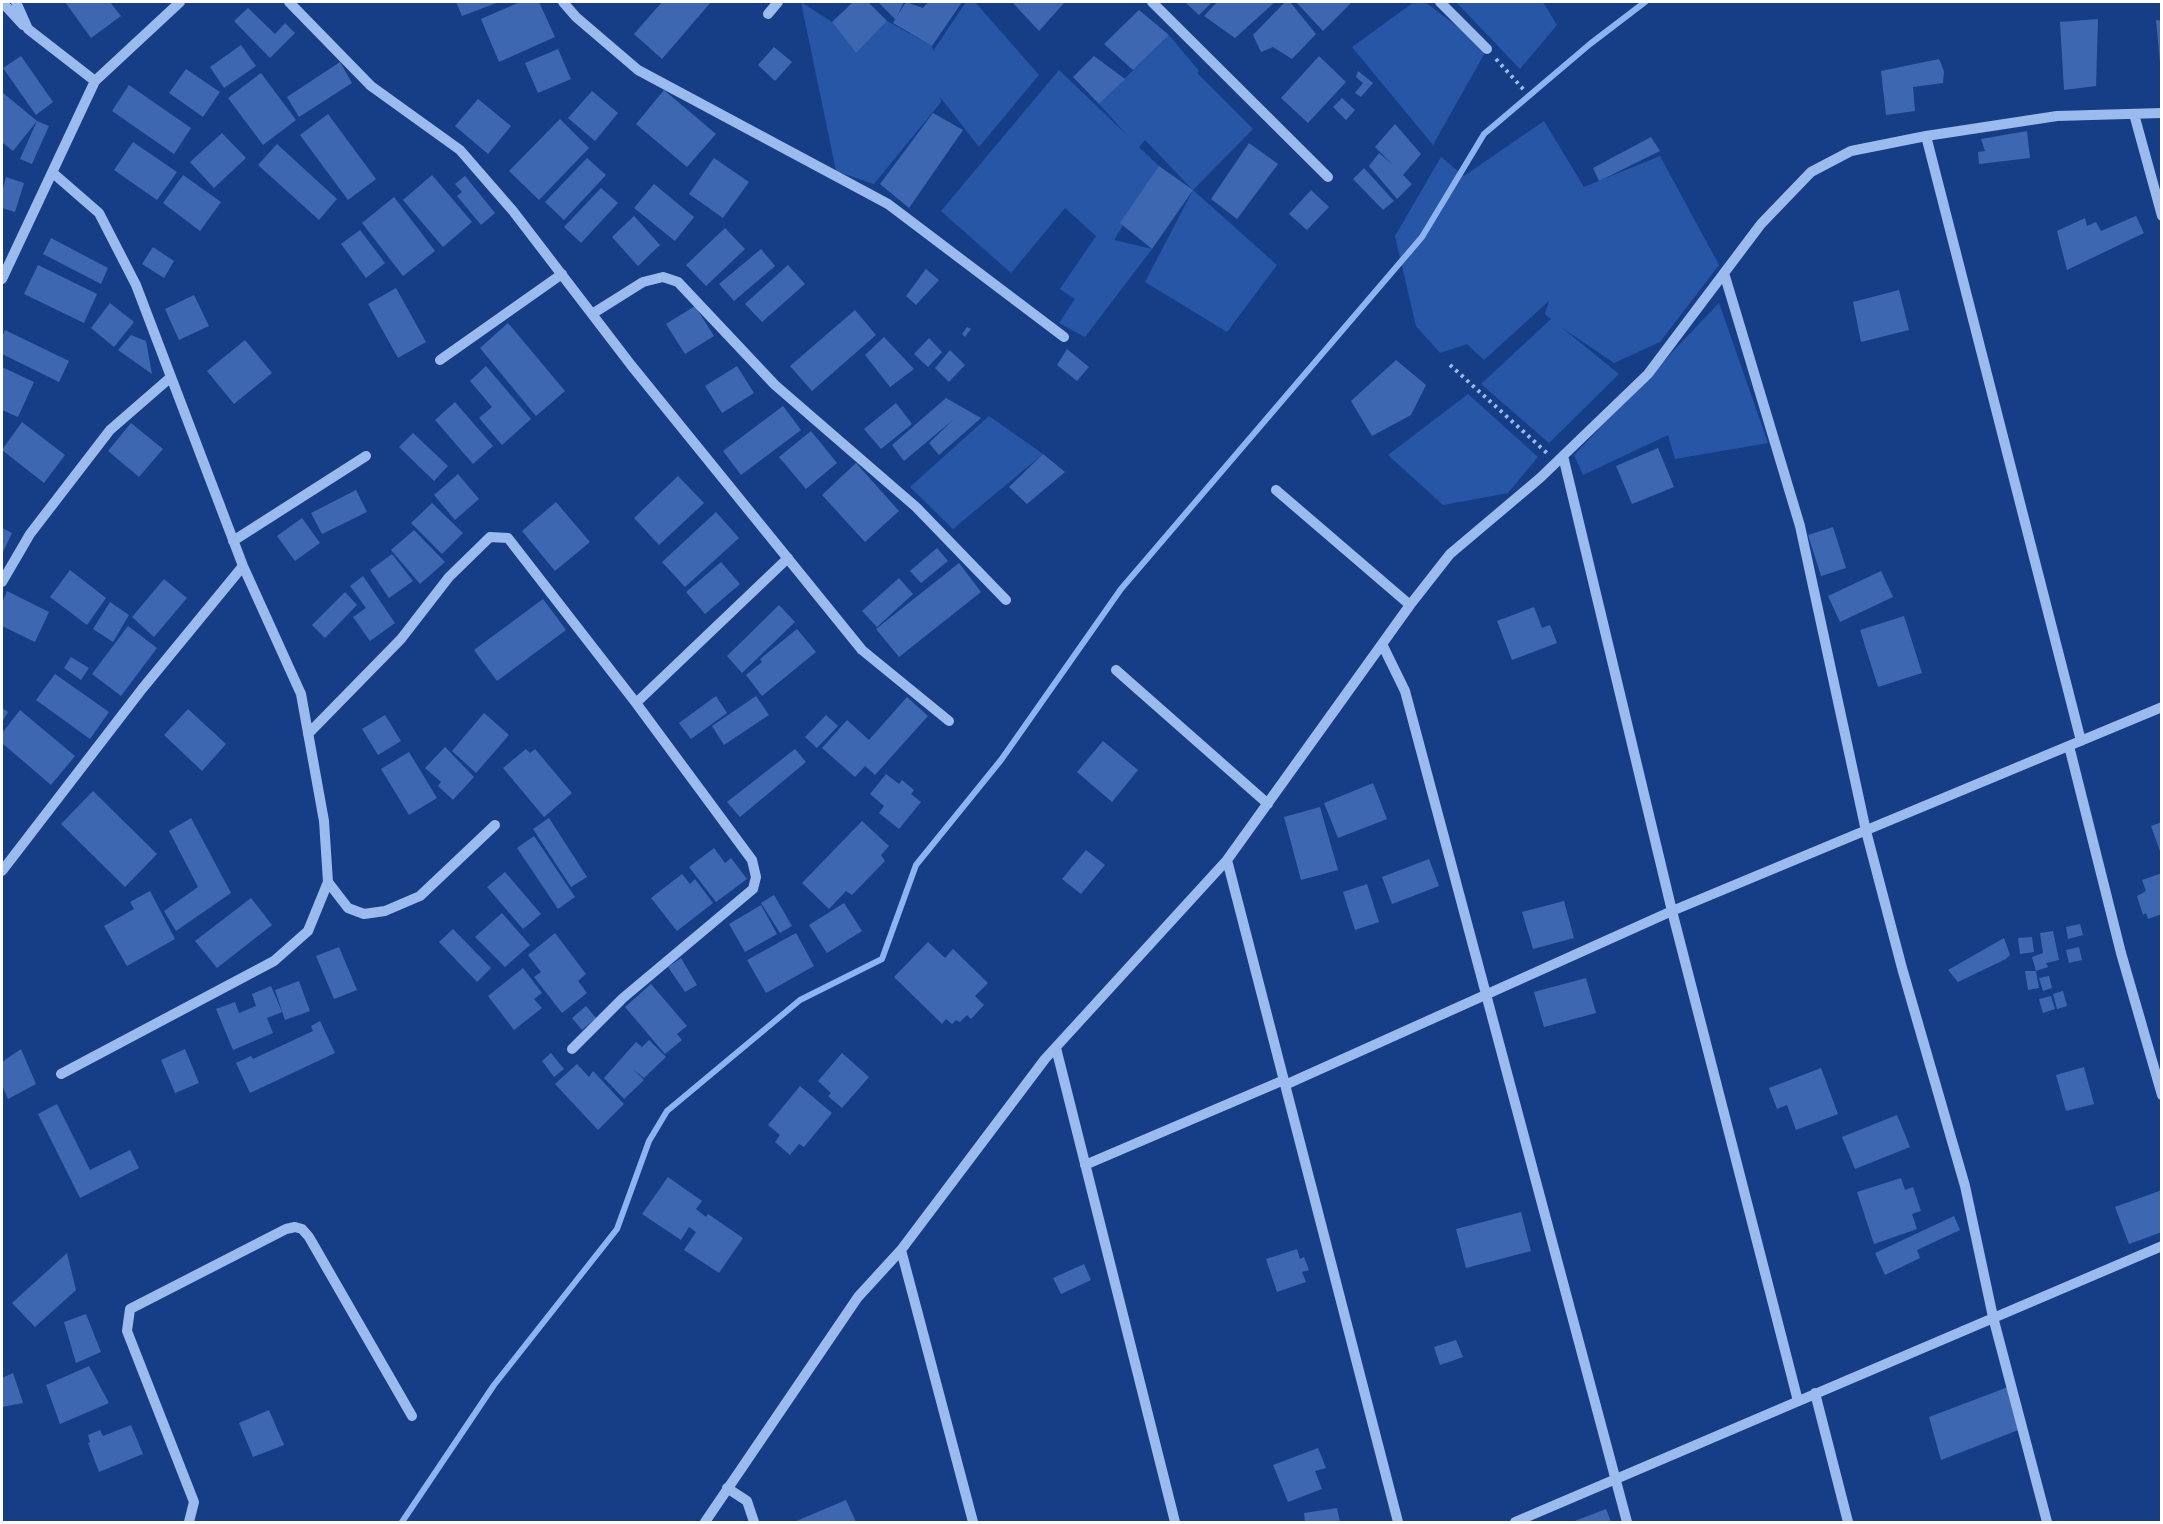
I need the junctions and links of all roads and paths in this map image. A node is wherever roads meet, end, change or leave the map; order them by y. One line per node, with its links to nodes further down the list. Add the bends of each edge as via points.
1 (2, 2): 10 (street)
2 (16, 2): 10 (street)
3 (180, 2): 12 (street)
4 (289, 2): 21 (street, via 371,86 460,150)
5 (563, 2): 24 (street, via 638,70 888,204)
6 (778, 2): 9 (street)
7 (1152, 2): 18 (street)
8 (1440, 2): 11 (street)
9 (768, 14)
10 (28, 29): 12 (street)
11 (1487, 49): 13 (path)
12 (95, 81): 17 (street)
13 (1524, 90)
14 (2162, 113): 15 (street)
15 (2134, 114): 16 (street, via 2057,116); 19 (street)
16 (1926, 136): 20 (street, via 1851,151 1811,172 1761,224); 43 (street)
17 (53, 173): 22 (street); 27 (street, via 99,213 136,285)
18 (1329, 177)
19 (2162, 216)
20 (1724, 273): 29 (street, via 1648,374); 47 (street, via 1800,526)
21 (562, 274): 23 (street); 25 (street)
22 (2, 279)
23 (592, 314): 32 (street); 35 (street, via 643,282 663,277 678,282 775,385 915,507)
24 (1064, 337)
25 (440, 360)
26 (1450, 365): 29 (path)
27 (171, 377): 31 (street); 34 (street, via 110,430 30,534)
28 (366, 456): 31 (street)
29 (1560, 459): 36 (street, via 1450,554); 51 (street)
30 (1276, 490): 36 (street)
31 (233, 541): 33 (street)
32 (788, 558): 39 (street); 41 (street, via 862,650)
33 (243, 566): 42 (street, via 301,694); 49 (street)
34 (2, 582)
35 (1006, 600)
36 (1410, 605): 37 (street)
37 (1382, 644): 45 (street); 52 (street, via 1405,690)
38 (1116, 670): 45 (street)
39 (636, 703): 42 (street, via 508,538 490,537 449,577 401,639); 54 (street, via 752,860 756,877 753,889 623,998)
40 (2162, 707): 43 (street)
41 (949, 721)
42 (308, 734): 50 (street, via 324,821)
43 (2081, 741): 44 (street)
44 (2068, 746): 47 (street); 57 (street)
45 (1268, 804): 48 (street)
46 (495, 825): 50 (street, via 420,896 385,911 364,914 348,908)
47 (1866, 831): 51 (street); 61 (street, via 1965,1186)
48 (1227, 860): 53 (street); 56 (street)
49 (2, 871)
50 (328, 882): 55 (street, via 308,931 274,961)
51 (1672, 911): 52 (street); 63 (street)
52 (1485, 995): 56 (street); 65 (street)
53 (1056, 1048): 58 (street); 60 (street)
54 (572, 1049)
55 (61, 1074)
56 (1285, 1083): 58 (street); 72 (street)
57 (2162, 1095)
58 (1085, 1165): 71 (street)
59 (2162, 1246): 61 (street)
60 (901, 1250): 66 (street, via 858,1297); 70 (street)
61 (1993, 1317): 62 (street); 76 (street)
62 (1815, 1393): 63 (street); 75 (street)
63 (1798, 1401): 65 (street)
64 (412, 1416): 67 (street, via 309,1237 302,1229 286,1229 130,1309 127,1331 194,1502)
65 (1615, 1479): 73 (street); 74 (street)
66 (727, 1488): 68 (street); 69 (street, via 747,1501)
67 (189, 1522)
68 (705, 1522)
69 (754, 1522)
70 (973, 1522)
71 (1175, 1522)
72 (1398, 1522)
73 (1515, 1522)
74 (1627, 1522)
75 (1848, 1522)
76 (2047, 1522)

